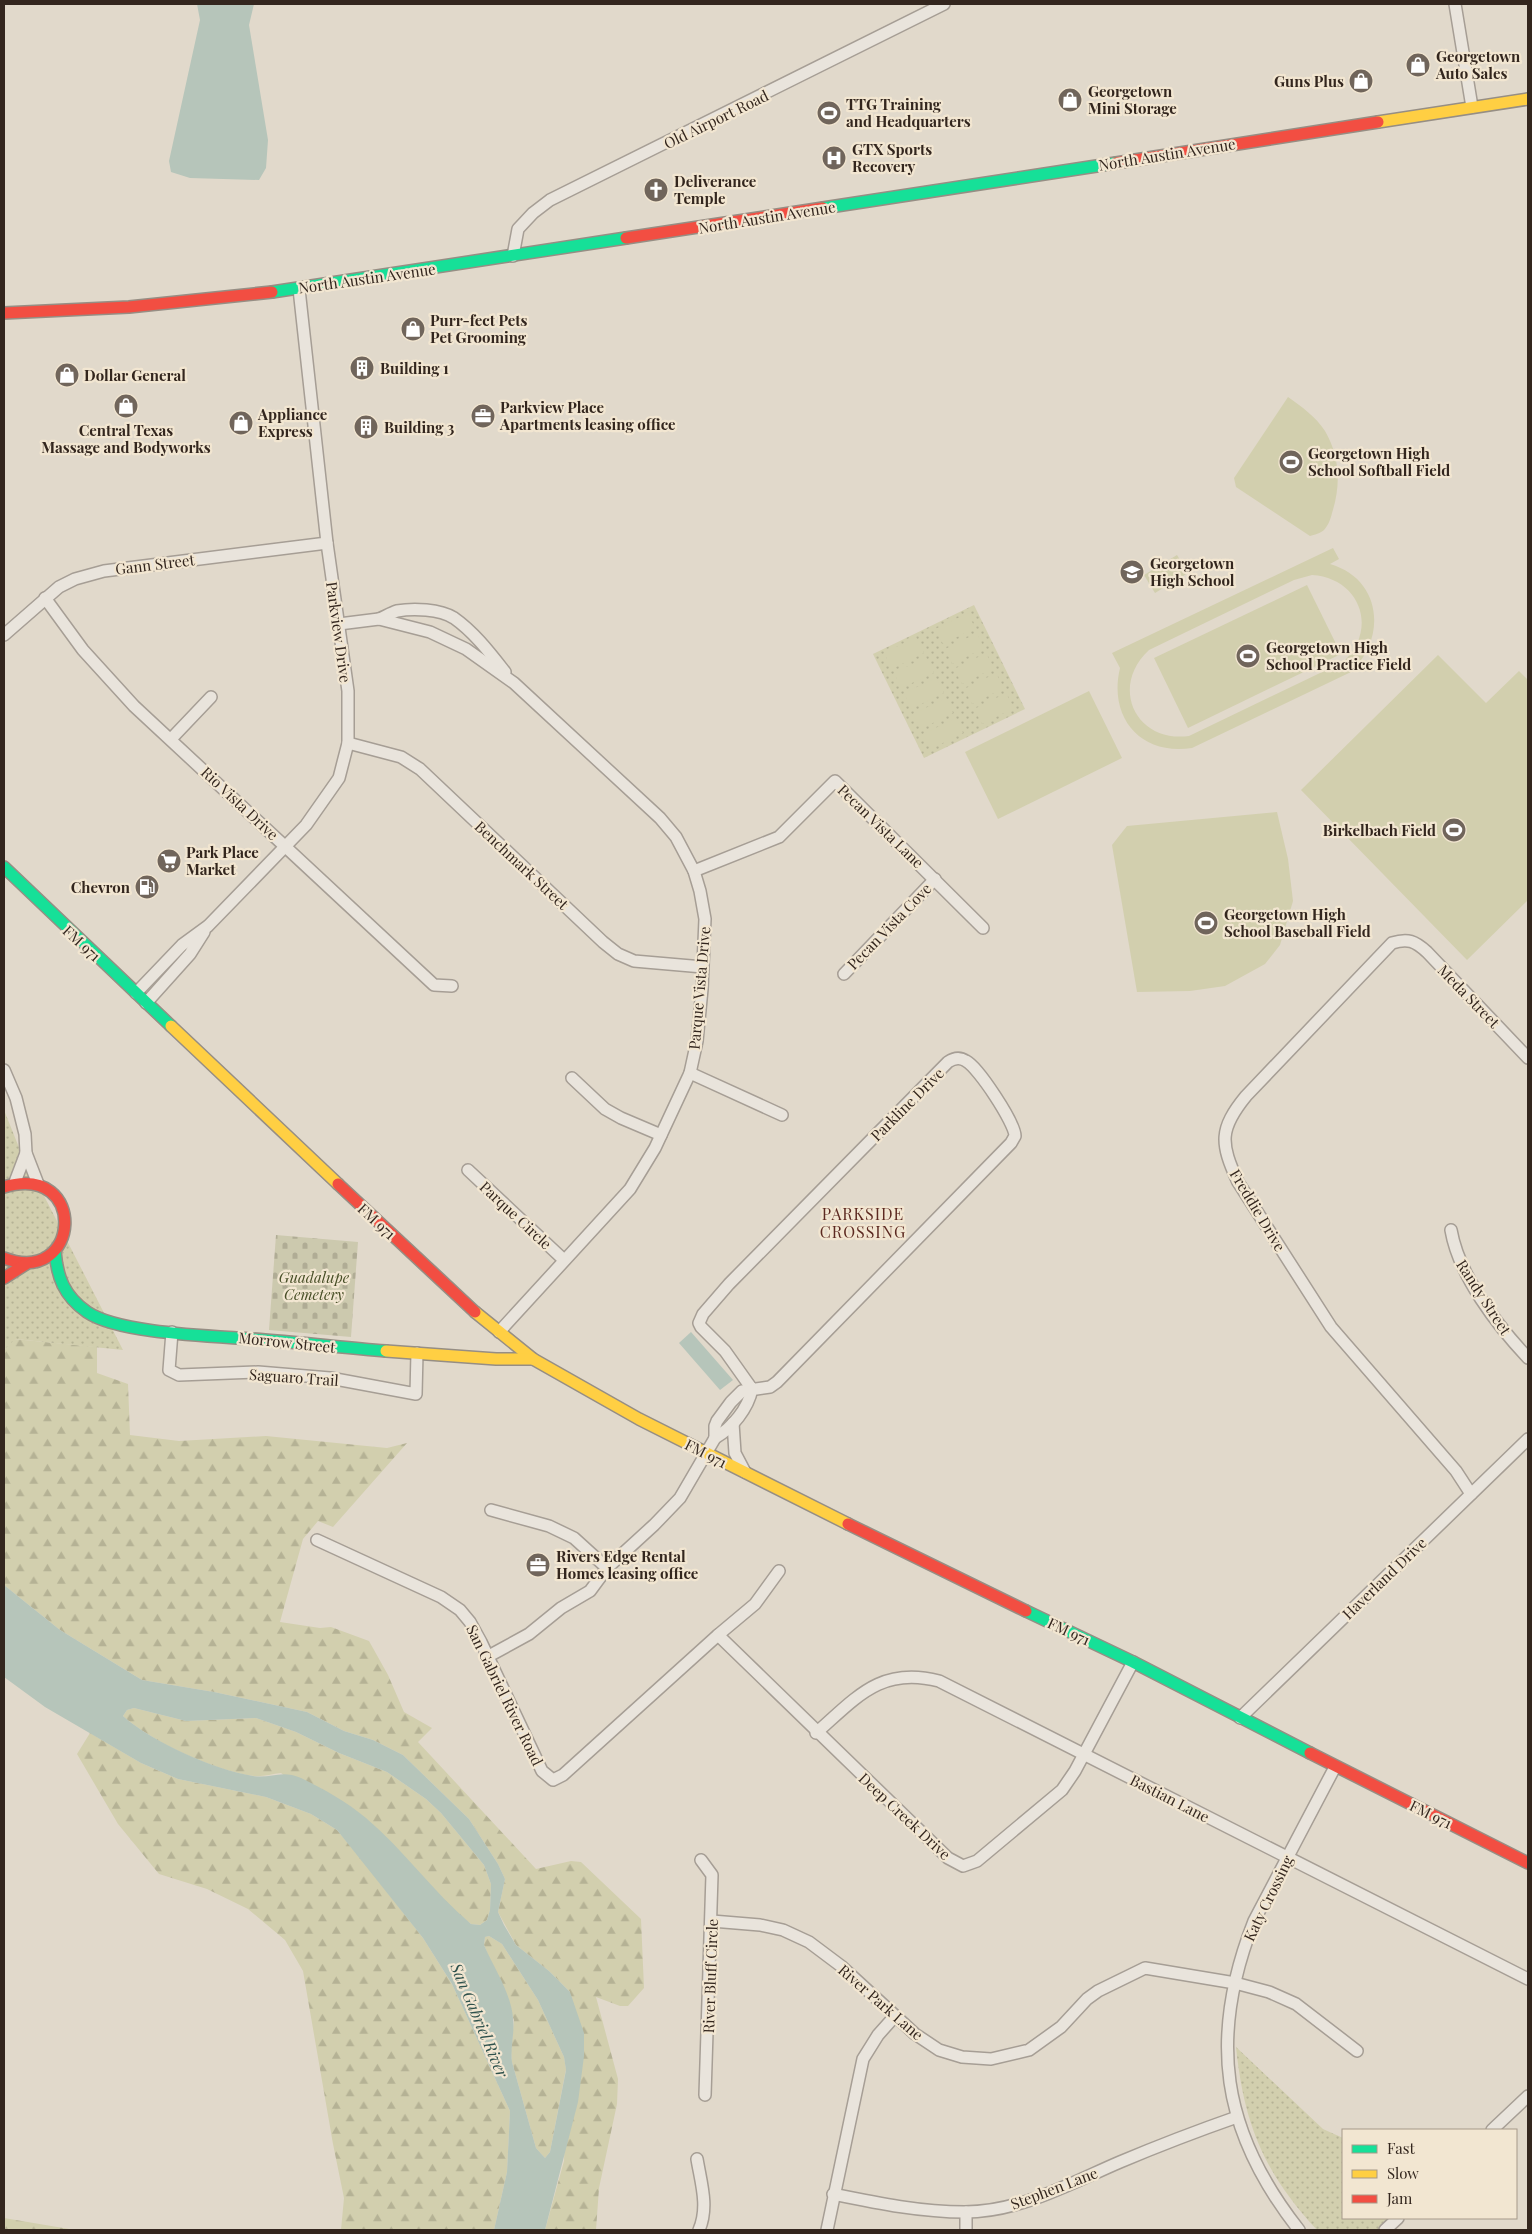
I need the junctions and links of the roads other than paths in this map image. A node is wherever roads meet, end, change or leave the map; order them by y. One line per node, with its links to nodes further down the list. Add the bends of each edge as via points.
1 (944, 4): 5 (street, Old Airport Road, via 550,200 518,229)
2 (1455, 4): 4 (street)
3 (1528, 98): 4 (main road, North Austin Avenue)
4 (1472, 107): 5 (main road, North Austin Avenue)
5 (513, 256): 6 (main road, North Austin Avenue)
6 (299, 288): 7 (main road, North Austin Avenue, via 129,307); 8 (street, Parkview Drive)
7 (4, 313)
8 (327, 543): 9 (street, Gann Street, via 104,571 75,579); 11 (street, Parkview Drive)
9 (45, 598): 12 (street, Gann Street); 15 (street, Rio Vista Drive, via 104,675)
10 (379, 620): 11 (street, Parque Vista Drive); 13 (street, Parque Vista Drive, via 430,632 452,641); 13 (street, Parque Vista Drive, via 407,610 447,615 478,640)
11 (338, 624): 16 (street, Parkview Drive, via 348,691)
12 (4, 635)
13 (514, 683): 19 (street, Parque Vista Drive, via 660,818 676,837)
14 (211, 697): 15 (street)
15 (171, 739): 17 (street, Rio Vista Drive)
16 (348, 743): 17 (street, Parkview Drive, via 339,778 306,825); 24 (street, Benchmark Street, via 401,758 420,769 618,954 634,961)
17 (286, 845): 21 (street, Parkview Drive); 26 (street, Rio Vista Drive, via 434,985)
18 (4, 867): 27 (main road, FM 971 / FM 971)
19 (694, 871): 20 (street, Pecan Vista Lane, via 779,837 835,781); 24 (street, Parque Vista Drive, via 705,919)
20 (935, 879): 22 (street, Pecan Vista Lane); 25 (street, Pecan Vista Cove)
21 (208, 926): 27 (street, Parkview Drive, via 182,944); 28 (street, Parkview Drive, via 190,954)
22 (983, 928)
23 (1407, 939): 29 (street, Meda Street, via 1427,952); 58 (street, Freddie Drive, via 1392,943 1246,1096 1226,1127 1225,1149 1238,1182 1331,1327 1456,1472)
24 (703, 967): 31 (street, Parque Vista Drive, via 697,1041)
25 (844, 974)
26 (452, 986)
27 (136, 994): 28 (main road, FM 971 / FM 971)
28 (146, 1003): 48 (main road, FM 971 / FM 971, via 440,1281)
29 (1528, 1058)
30 (4, 1070): 35 (street, via 16,1098)
31 (690, 1073): 33 (street); 34 (street, Parque Vista Drive)
32 (572, 1078): 34 (street, via 605,1109)
33 (782, 1115)
34 (662, 1135): 43 (street, Parque Vista Drive, via 630,1189)
35 (26, 1153): 37 (street); 38 (street)
36 (468, 1170): 43 (street, Parque Circle)
37 (15, 1182): 38 (main road); 39 (main road)
38 (38, 1184): 41 (main road, via 52,1192 62,1205 66,1221 63,1237)
39 (4, 1187)
40 (1451, 1230): 50 (street, Randy Street, via 1454,1250 1479,1293 1502,1329)
41 (55, 1251): 44 (main road, via 45,1259); 46 (main road, Morrow Street)
42 (4, 1258): 44 (main road, Morrow Street)
43 (564, 1260): 48 (street, Parque Vista Drive)
44 (29, 1264): 45 (main road); 46 (main road, Morrow Street, via 41,1267)
45 (4, 1277)
46 (59, 1279): 47 (main road, Morrow Street, via 65,1292 87,1312 112,1324)
47 (172, 1332): 49 (main road, Morrow Street); 49 (street, Saguaro Trail, via 169,1370 179,1375 258,1372 330,1378 416,1394)
48 (499, 1332): 51 (main road, FM 971 / FM 971)
49 (417, 1353): 51 (main road, Morrow Street)
50 (1528, 1358)
51 (533, 1359): 56 (main road, FM 971 / FM 971)
52 (752, 1389): 52 (street, Parkline Drive, via 725,1352 704,1332 699,1323 701,1317 729,1284 948,1062 966,1060 981,1076 1012,1124 1015,1136 1011,1143 777,1382 770,1387); 53 (street, Parkline Drive, via 750,1402); 54 (street, Parkline Drive, via 742,1391 722,1413 714,1426)
53 (733, 1423): 54 (street, Parkline Drive); 57 (street, via 735,1452)
54 (715, 1438): 56 (street, Parkline Drive)
55 (1528, 1439): 58 (street, Haverland Drive)
56 (706, 1453): 57 (main road, FM 971 / FM 971); 61 (street, Parkline Drive, via 680,1498)
57 (746, 1473): 65 (main road, FM 971 / FM 971)
58 (1471, 1494): 66 (street, Haverland Drive)
59 (491, 1510): 61 (street, via 549,1526 574,1538)
60 (317, 1540): 64 (street, San Gabriel River Road, via 447,1601 470,1622)
61 (607, 1568): 64 (street, Parkline Drive, via 582,1597 561,1608 518,1642)
62 (779, 1572): 63 (street, San Gabriel River Road, via 755,1604)
63 (718, 1635): 64 (street, San Gabriel River Road, via 553,1780 542,1771); 67 (street, Deep Creek Drive)
64 (487, 1657)
65 (1133, 1662): 66 (main road, FM 971 / FM 971); 68 (street, Deep Creek Drive)
66 (1240, 1718): 69 (main road, FM 971 / FM 971)
67 (816, 1732): 68 (street, Bastian Lane, via 876,1684 896,1677 918,1676 939,1681); 68 (street, Deep Creek Drive, via 948,1858 964,1866 977,1861 1062,1790)
68 (1084, 1754): 70 (street, Bastian Lane)
69 (1335, 1766): 70 (street, Katy Crossing); 72 (main road, FM 971 / FM 971)
70 (1287, 1856): 74 (street, Bastian Lane); 75 (street, Katy Crossing, via 1254,1921)
71 (702, 1860): 73 (street, River Bluff Circle, via 712,1875)
72 (1528, 1863)
73 (712, 1921): 76 (street, River Park Lane, via 760,1925 783,1930 809,1942); 78 (street, River Bluff Circle)
74 (1528, 1979)
75 (1235, 1983): 76 (street, River Park Lane, via 1144,1968 1098,1991 1061,2027 1031,2049 991,2059 962,2057 939,2050); 77 (street, River Park Lane, via 1270,1992 1296,2004); 80 (street, Katy Crossing, via 1230,2005 1228,2062)
76 (895, 2016): 83 (street, via 863,2059)
77 (1357, 2051)
78 (705, 2095)
79 (1528, 2096): 81 (street)
80 (1237, 2117): 84 (street, Stephen Lane, via 1045,2195 994,2209); 89 (street, Katy Crossing, via 1248,2150 1264,2180)
81 (1493, 2129)
82 (698, 2159): 86 (street, via 705,2206)
83 (833, 2194): 84 (street, Stephen Lane, via 898,2207); 87 (street)
84 (966, 2212): 88 (street)
85 (1397, 2219): 90 (street)
86 (699, 2230)
87 (827, 2230)
88 (966, 2230)
89 (1299, 2230)
90 (1386, 2230)

